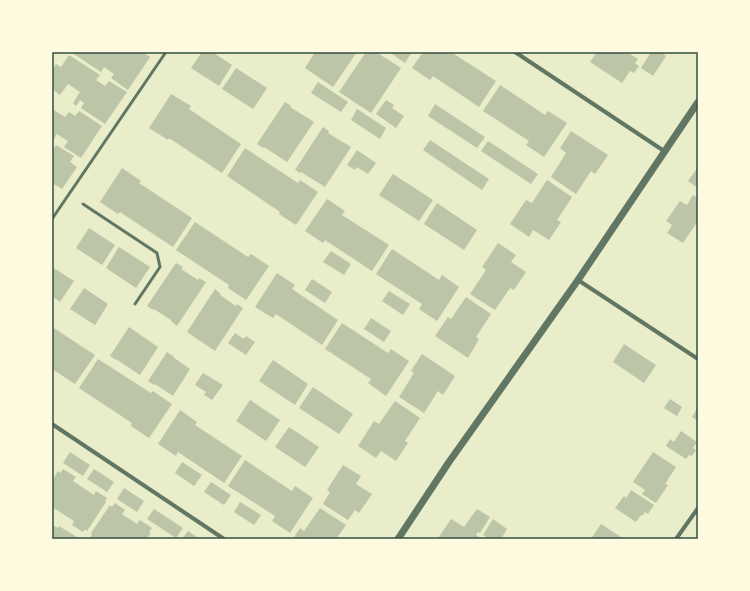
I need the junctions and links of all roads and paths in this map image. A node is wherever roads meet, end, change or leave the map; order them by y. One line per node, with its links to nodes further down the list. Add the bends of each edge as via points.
1 (166, 52): 6 (lane)
2 (515, 52): 4 (street)
3 (698, 102): 4 (street)
4 (664, 151): 7 (street)
5 (83, 204): 8 (lane, via 157,253 160,267)
6 (52, 219)
7 (578, 280): 9 (street); 13 (street, via 449,462)
8 (135, 304)
9 (698, 359)
10 (52, 424): 12 (street)
11 (698, 508): 14 (street)
12 (224, 539)
13 (398, 539)
14 (676, 539)

